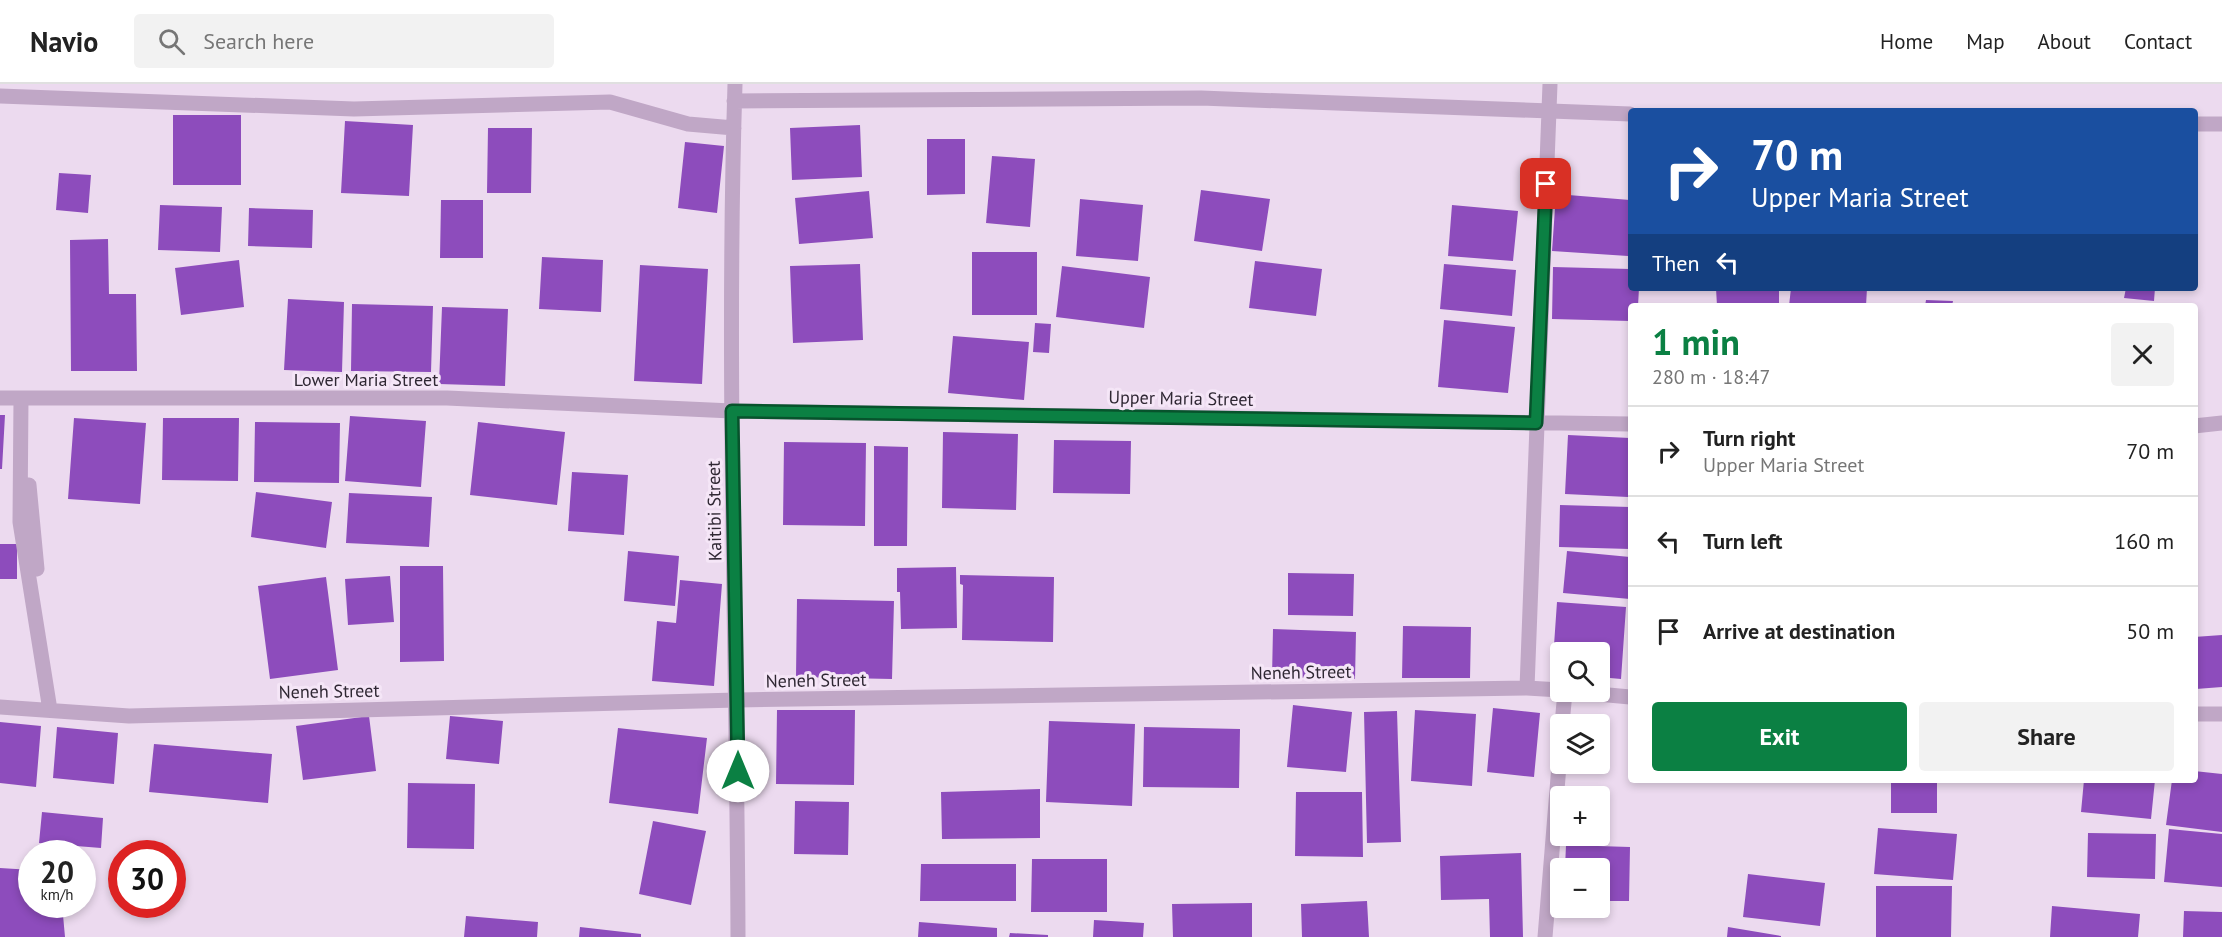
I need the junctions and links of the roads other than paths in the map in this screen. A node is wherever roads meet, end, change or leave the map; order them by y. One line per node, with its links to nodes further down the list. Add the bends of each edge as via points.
1 (735, 84): 4 (street, Kaitibi Street)
2 (1550, 84): 5 (street)
3 (0, 96): 9 (street, via 354,109 610,102 688,124)
4 (734, 101): 5 (street, via 1201,98); 9 (street, Kaitibi Street)
5 (1550, 112): 6 (street); 13 (street)
6 (1628, 114)
7 (2198, 124): 8 (street)
8 (2222, 124)
9 (734, 128): 12 (street, Kaitibi Street)
10 (0, 398): 11 (street, Lower Maria Street)
11 (21, 399): 12 (street, Lower Maria Street, via 447,398); 23 (street, via 20,522)
12 (732, 411): 13 (street, Upper Maria Street); 21 (street, Kaitibi Street)
13 (1536, 423): 15 (street, Upper Maria Street); 17 (street)
14 (2222, 423): 16 (street)
15 (1628, 424)
16 (2198, 426)
17 (1527, 688): 18 (street, Neneh Street); 21 (street, Neneh Street)
18 (1550, 689)
19 (1610, 695): 20 (street)
20 (1628, 697)
21 (737, 700): 23 (street, Neneh Street, via 129,716); 27 (street, Kaitibi Street)
22 (0, 707): 23 (street, Neneh Street)
23 (50, 710)
24 (2198, 714): 25 (street)
25 (2222, 714)
26 (1558, 774): 28 (street)
27 (738, 937)
28 (1545, 937)

